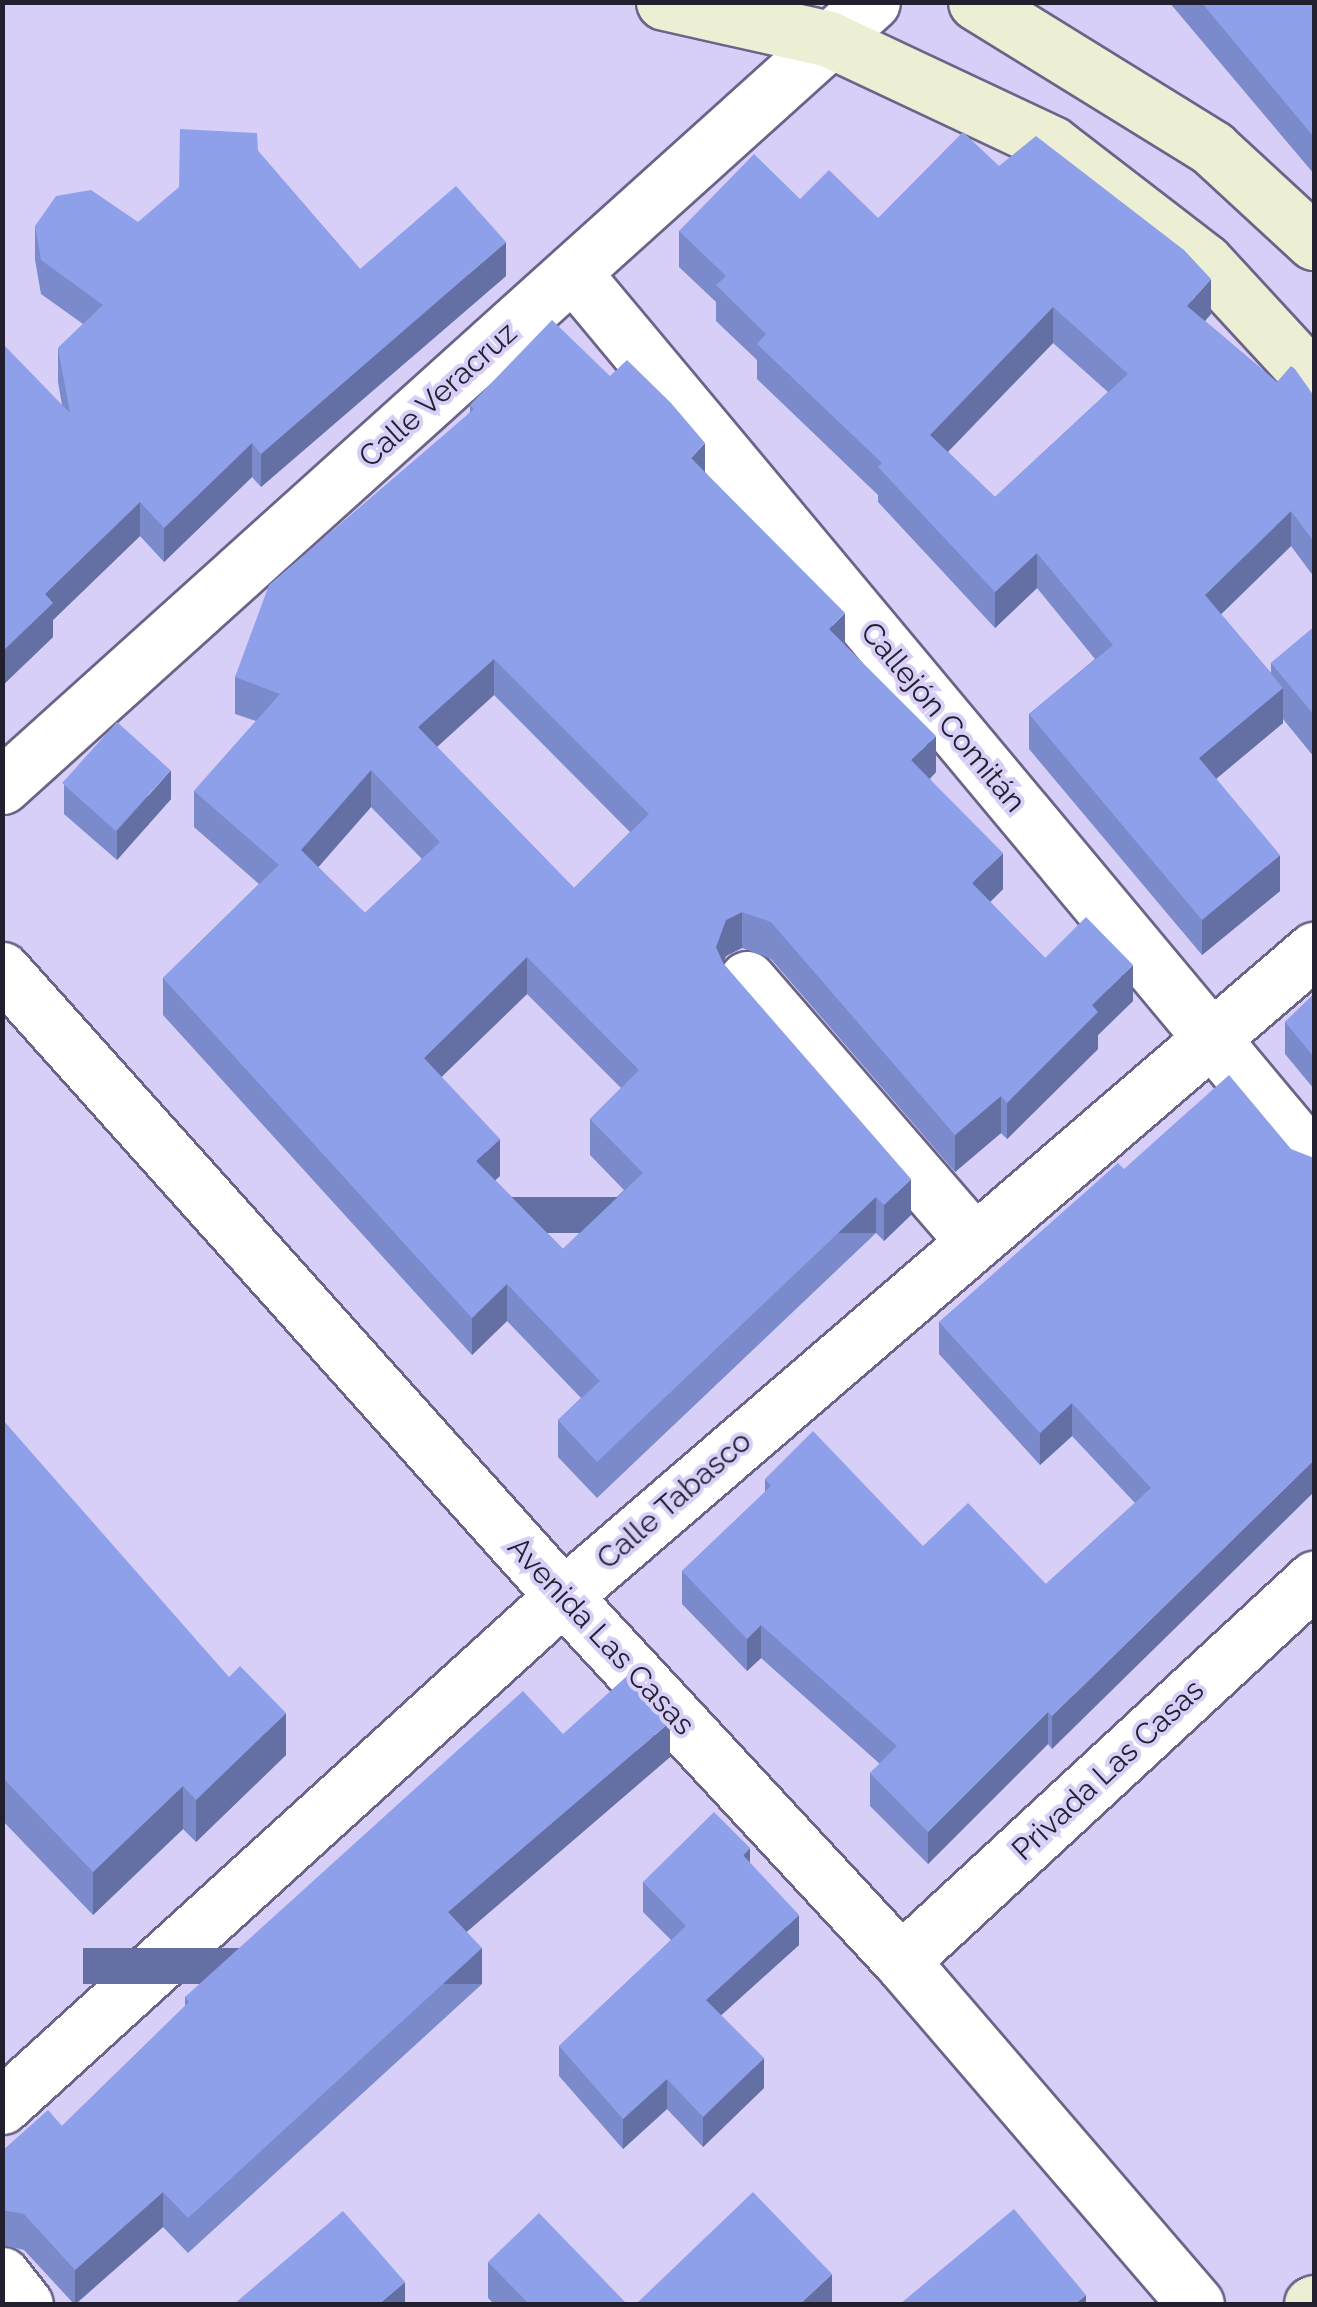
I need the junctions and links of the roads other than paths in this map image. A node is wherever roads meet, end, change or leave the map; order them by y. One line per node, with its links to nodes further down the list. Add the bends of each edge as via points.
1 (664, 2): 4 (main road)
2 (872, 2): 4 (street, Calle Veracruz)
3 (976, 2): 5 (main road, via 1212,148)
4 (830, 39): 6 (street, Calle Veracruz); 7 (main road, via 1052,144 1206,262)
5 (1314, 242)
6 (572, 273): 8 (street, Calle Veracruz); 12 (street, Callejón Comitán)
7 (1314, 380)
8 (2, 786)
9 (1314, 950): 12 (street, Calle Tabasco)
10 (2, 970): 16 (street, Avenida Las Casas)
11 (747, 979): 14 (street)
12 (1210, 1038): 13 (street, Callejón Comitán); 14 (street, Calle Tabasco)
13 (1314, 1160)
14 (974, 1241): 16 (street, Calle Tabasco)
15 (1314, 1579): 17 (street, Privada Las Casas)
16 (563, 1596): 17 (street, Avenida Las Casas); 18 (street, Calle Tabasco)
17 (901, 1961): 21 (street, Avenida Las Casas)
18 (2, 2106)
19 (2, 2275): 20 (street)
20 (25, 2304)
21 (1196, 2304)

